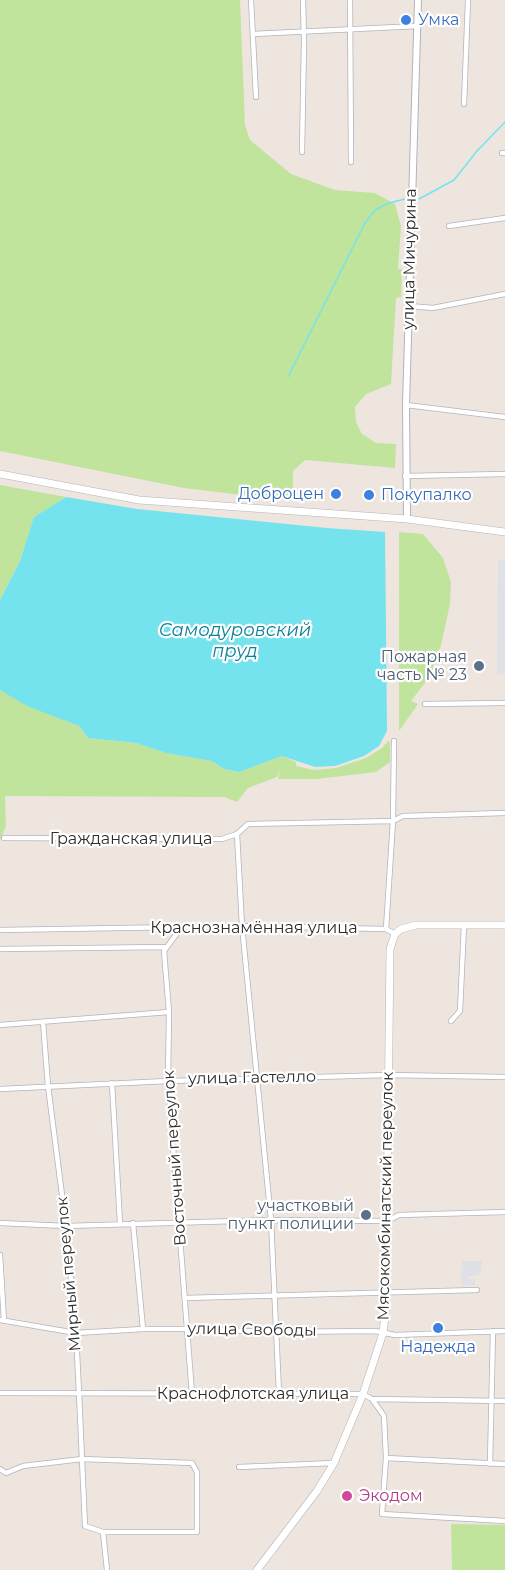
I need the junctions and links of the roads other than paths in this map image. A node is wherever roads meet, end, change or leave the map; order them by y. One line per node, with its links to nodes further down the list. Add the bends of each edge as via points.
1 (251, 0): 9 (street)
2 (303, 0): 8 (street)
3 (350, 0): 7 (street)
4 (418, 0): 6 (street, улица Мичурина)
5 (468, 0): 11 (street)
6 (418, 26): 7 (street); 17 (street, улица Мичурина)
7 (350, 29): 8 (street); 13 (street)
8 (304, 31): 9 (street); 12 (street)
9 (254, 34): 10 (street)
10 (256, 97)
11 (465, 104)
12 (302, 152)
13 (351, 162)
14 (505, 218): 15 (street)
15 (449, 226)
16 (505, 294): 17 (street, via 433,308)
17 (409, 306): 18 (street, улица Мичурина)
18 (406, 405): 19 (street); 22 (street, улица Мичурина)
19 (505, 417)
20 (0, 474): 23 (main road, via 139,500)
21 (505, 474): 22 (street)
22 (405, 476): 23 (street, улица Мичурина)
23 (407, 519): 24 (main road)
24 (505, 532)
25 (505, 703): 26 (street)
26 (425, 704)
27 (394, 741): 29 (street)
28 (505, 813): 29 (street, Гражданская улица, via 403,816)
29 (393, 821): 30 (street, Гражданская улица, via 249,824); 36 (street)
30 (237, 834): 31 (street, Гражданская улица, via 222,839); 34 (street)
31 (4, 838)
32 (464, 925): 33 (main road); 38 (main road, via 416,925); 42 (street, via 460,1011)
33 (505, 925)
34 (242, 926): 35 (street, Краснознамённая улица); 36 (street, Краснознамённая улица); 47 (street)
35 (181, 928): 37 (street, Краснознамённая улица); 39 (street)
36 (386, 929): 38 (street, Краснознамённая улица)
37 (0, 930)
38 (395, 934): 45 (main road, Мясокомбинатский переулок, via 390,949)
39 (166, 946): 40 (street, Краснознамённая улица); 41 (street, Восточный переулок)
40 (0, 949)
41 (169, 1012): 43 (street); 48 (street, Восточный переулок)
42 (451, 1021)
43 (43, 1022): 44 (street); 50 (street, Мирный переулок)
44 (0, 1025)
45 (389, 1075): 46 (street, улица Гастелло); 47 (street, улица Гастелло); 54 (main road, Мясокомбинатский переулок)
46 (505, 1077)
47 (256, 1079): 48 (street, улица Гастелло); 53 (street)
48 (168, 1081): 49 (street, улица Гастелло); 55 (street, Восточный переулок)
49 (112, 1083): 50 (street, улица Гастелло); 57 (street)
50 (48, 1086): 51 (street, улица Гастелло); 59 (street, Мирный переулок)
51 (0, 1089)
52 (505, 1212): 54 (street, via 399,1215)
53 (271, 1220): 54 (street); 55 (street); 63 (street)
54 (387, 1221): 62 (main road, Мясокомбинатский переулок)
55 (178, 1222): 58 (street); 64 (street, Восточный переулок)
56 (0, 1223): 59 (street)
57 (120, 1223): 58 (street); 59 (street)
58 (133, 1223): 66 (street)
59 (66, 1226): 70 (street, Мирный переулок)
60 (0, 1255): 65 (street)
61 (477, 1290): 62 (street)
62 (387, 1291): 63 (street); 72 (main road, Мясокомбинатский переулок)
63 (274, 1294): 64 (street); 71 (street)
64 (185, 1298): 67 (street, Восточный переулок)
65 (2, 1321): 70 (street, улица Свободы)
66 (143, 1329): 67 (street, улица Свободы); 70 (street, улица Свободы)
67 (188, 1329): 71 (street, улица Свободы); 76 (street, Восточный переулок)
68 (493, 1331): 69 (street, улица Свободы); 72 (street, улица Свободы); 79 (street)
69 (505, 1331)
70 (76, 1332): 73 (street, Мирный переулок)
71 (276, 1332): 72 (street, улица Свободы); 74 (street)
72 (383, 1333): 77 (main road, Мясокомбинатский переулок)
73 (79, 1393): 75 (street, Краснофлотская улица); 76 (street, Краснофлотская улица); 82 (street, Мирный переулок)
74 (279, 1393): 76 (street, Краснофлотская улица); 77 (street, Краснофлотская улица)
75 (0, 1394)
76 (192, 1394)
77 (363, 1394): 78 (street, Краснофлотская улица); 83 (main road, Мясокомбинатский переулок)
78 (372, 1399): 79 (street, Краснофлотская улица); 81 (street, via 384,1416)
79 (492, 1400): 80 (street, Краснофлотская улица); 84 (street)
80 (505, 1401)
81 (386, 1458): 84 (street); 88 (street, via 382,1514)
82 (82, 1459): 87 (street, via 23,1466 6,1473); 89 (street, Мирный переулок, via 85,1527); 89 (street, via 184,1462 192,1463 197,1472 197,1532)
83 (334, 1463): 86 (street); 91 (main road, Мясокомбинатский переулок)
84 (490, 1464): 85 (street)
85 (505, 1464)
86 (238, 1467)
87 (0, 1469)
88 (505, 1521)
89 (103, 1532): 90 (street)
90 (107, 1570)
91 (257, 1570)

